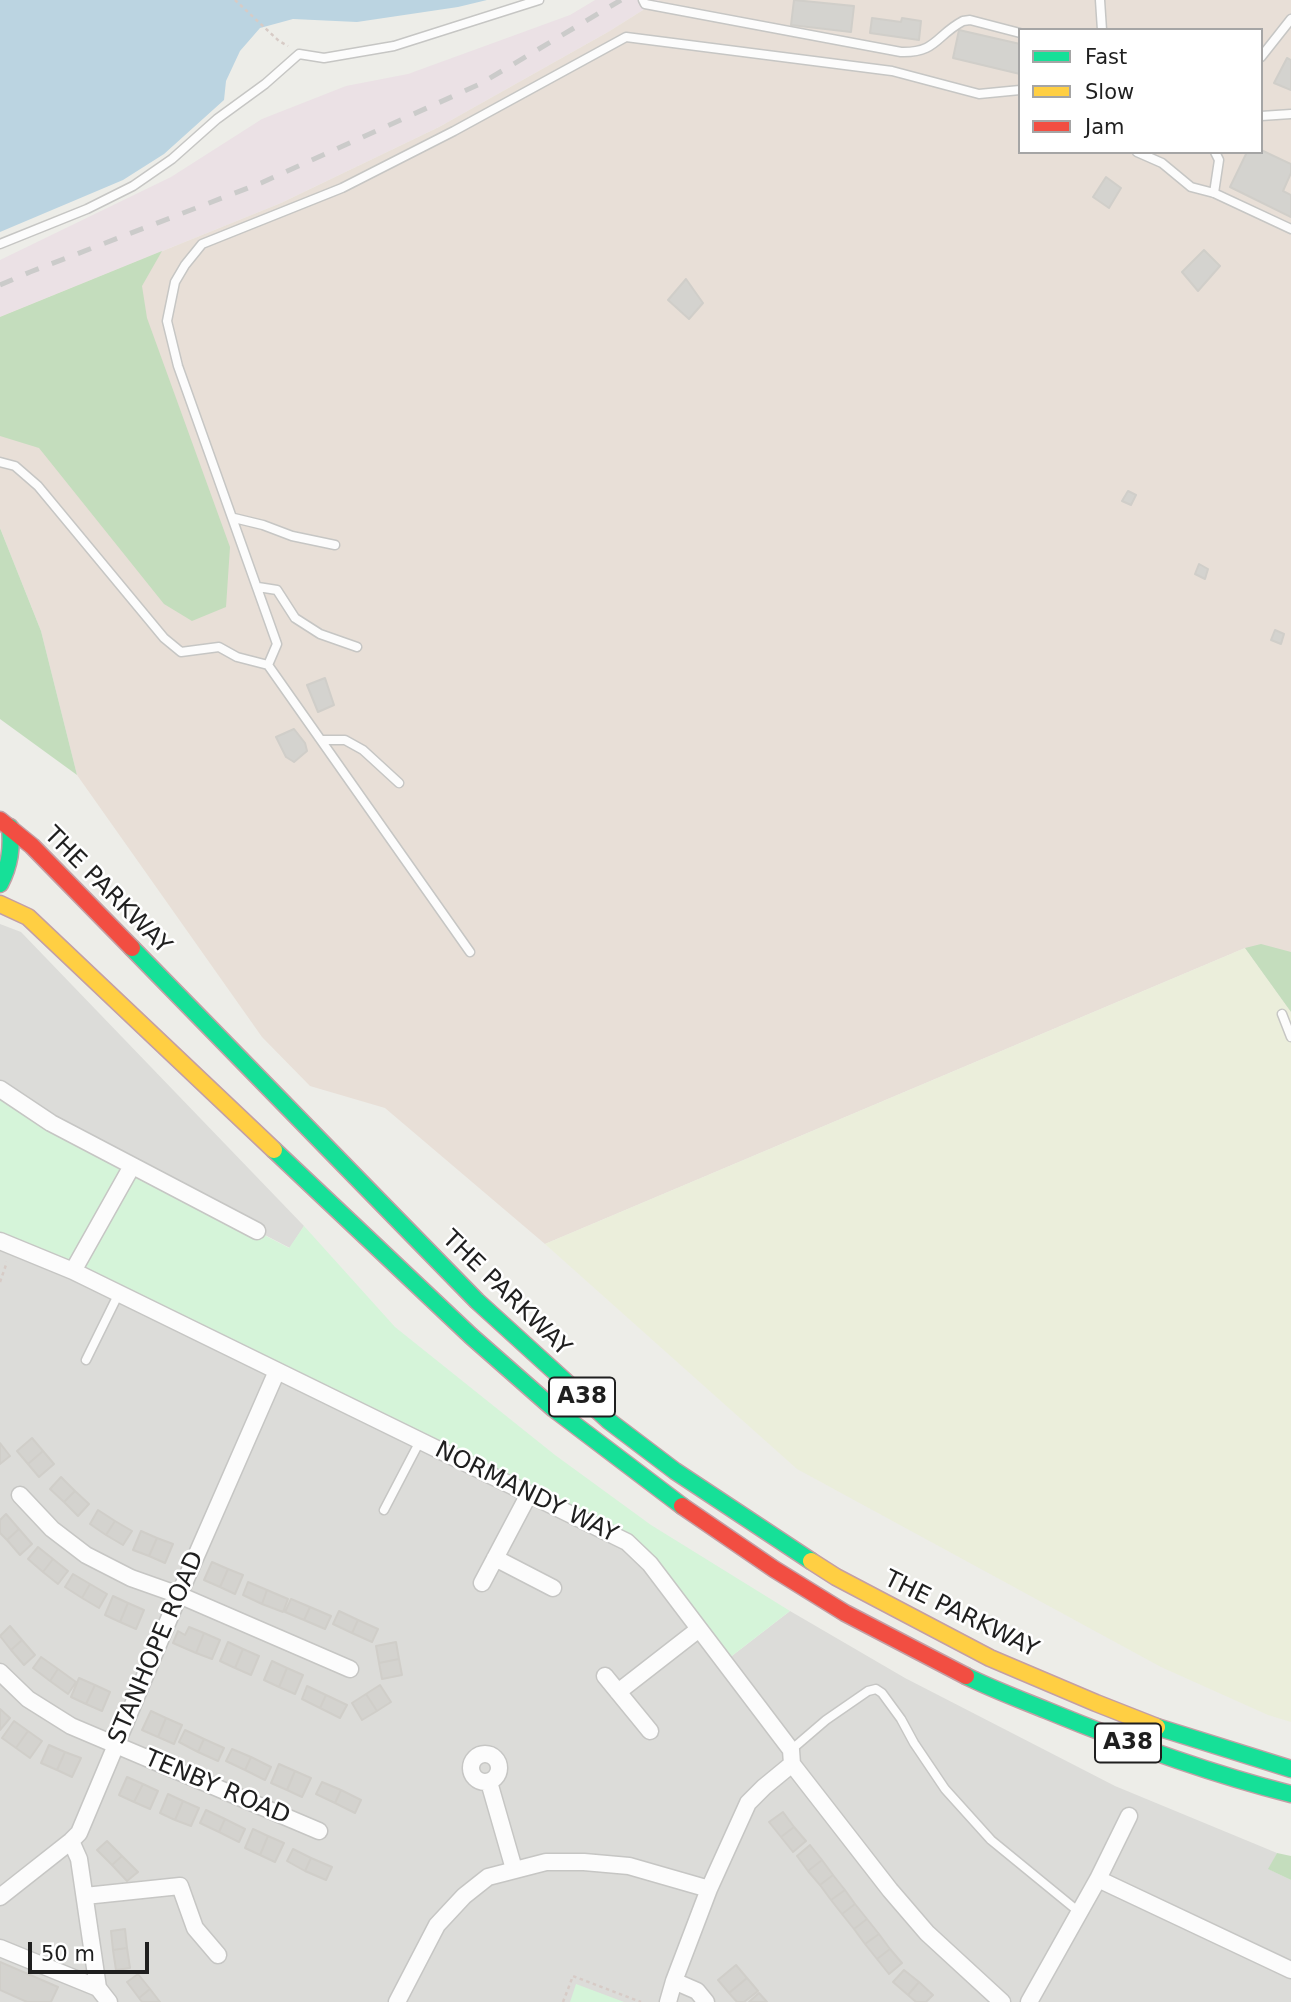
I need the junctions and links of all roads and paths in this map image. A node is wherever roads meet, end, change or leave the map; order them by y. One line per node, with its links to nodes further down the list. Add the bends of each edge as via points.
1 (235, 0): 8 (path)
2 (539, 0): 8 (lane, via 394,46 324,58)
3 (643, 0): 7 (lane, via 645,4 901,52 917,53 930,47 963,21)
4 (1100, 0): 6 (lane)
5 (1291, 19): 9 (lane)
6 (1101, 28)
7 (1018, 32)
8 (299, 54): 17 (lane, via 133,186)
9 (1263, 54)
10 (1018, 90): 19 (lane, via 979,94 892,71 626,37 342,188 202,244 175,282 167,321 178,366)
11 (1291, 114): 12 (lane)
12 (1263, 116)
13 (1142, 154): 15 (lane, via 1162,163 1191,187)
14 (1216, 154): 15 (lane)
15 (1214, 193): 16 (lane)
16 (1291, 229)
17 (0, 244)
18 (0, 462): 23 (lane, via 15,466 38,486 164,638 181,652 219,647)
19 (234, 518): 20 (lane); 21 (lane)
20 (335, 545)
21 (258, 587): 22 (lane, via 277,590 295,618 320,634); 23 (lane, via 277,643)
22 (357, 647)
23 (268, 665): 24 (lane)
24 (322, 740): 25 (lane, via 345,740 363,750); 29 (lane)
25 (398, 783)
26 (5, 824): 27 (highway, via 12,846); 57 (highway, THE PARKWAY / A38, via 32,846 477,1301 609,1421 676,1471 836,1577 990,1658 1177,1734)
27 (0, 884)
28 (0, 904): 59 (highway, THE PARKWAY / A38, via 28,917 543,1400 700,1519 845,1613 970,1678 1152,1752)
29 (470, 951)
30 (1282, 1014): 31 (lane)
31 (1291, 1037)
32 (0, 1089): 33 (street, via 51,1123)
33 (132, 1166): 34 (street); 36 (street)
34 (257, 1231)
35 (6, 1243): 36 (street, NORMANDY WAY); 37 (path)
36 (73, 1271): 38 (street, NORMANDY WAY)
37 (0, 1282)
38 (119, 1293): 39 (lane); 40 (street, NORMANDY WAY)
39 (86, 1360)
40 (277, 1371): 41 (street, NORMANDY WAY); 48 (street, STANHOPE ROAD)
41 (420, 1441): 42 (street, NORMANDY WAY); 44 (lane)
42 (529, 1494): 45 (street); 49 (street, NORMANDY WAY, via 627,1542 650,1564)
43 (20, 1495): 48 (street, via 52,1529 86,1555)
44 (384, 1510)
45 (495, 1558): 46 (street); 47 (street)
46 (482, 1583)
47 (553, 1588)
48 (178, 1595): 50 (street); 55 (street, STANHOPE ROAD)
49 (699, 1629): 53 (street); 56 (street, NORMANDY WAY)
50 (350, 1669)
51 (0, 1672): 55 (street, TENBY ROAD, via 28,1699 71,1726)
52 (605, 1676): 53 (street)
53 (618, 1692): 54 (street)
54 (650, 1731)
55 (116, 1745): 61 (street, TENBY ROAD); 62 (street, STANHOPE ROAD, via 79,1833)
56 (792, 1757): 65 (street, via 748,1803); 68 (lane, via 826,1720 876,1689 901,1718 945,1789 991,1840); 80 (street, NORMANDY WAY, via 890,1890 928,1934)
57 (1291, 1769)
58 (489, 1782): 63 (street)
59 (1291, 1794)
60 (1129, 1816): 64 (street)
61 (319, 1831)
62 (71, 1841): 66 (street); 67 (street, STANHOPE ROAD)
63 (514, 1869): 65 (street, via 546,1862 629,1866); 75 (street, via 488,1877 437,1925)
64 (1098, 1879): 68 (street); 71 (street)
65 (709, 1889): 72 (street)
66 (85, 1896): 70 (street, via 180,1886 195,1928); 73 (street)
67 (0, 1897)
68 (1079, 1912): 81 (street)
69 (0, 1948): 73 (street)
70 (218, 1955)
71 (1291, 1970)
72 (674, 1981): 78 (street); 79 (street, via 697,1991)
73 (98, 1988): 74 (street)
74 (109, 2002)
75 (397, 2002)
76 (563, 2002): 77 (path, via 573,1976)
77 (641, 2002)
78 (668, 2002)
79 (706, 2002)
80 (1002, 2002)
81 (1030, 2002)

